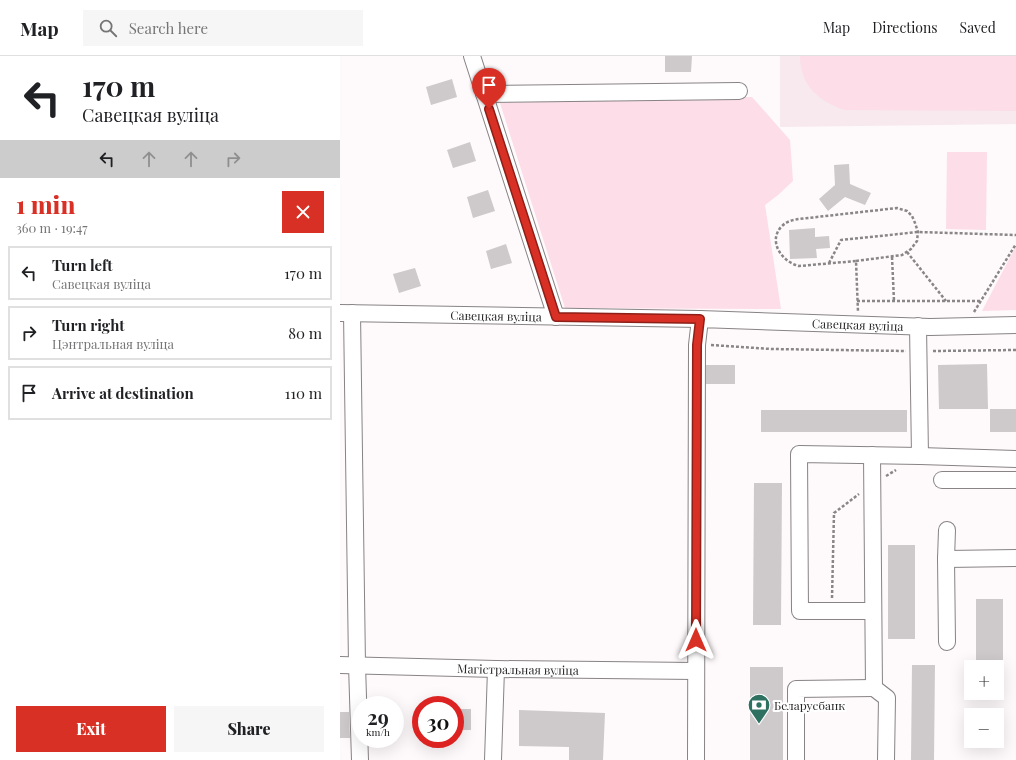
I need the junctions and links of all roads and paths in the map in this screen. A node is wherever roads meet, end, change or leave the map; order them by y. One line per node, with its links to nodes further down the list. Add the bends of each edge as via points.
1 (472, 56): 3 (street)
2 (738, 91): 3 (street)
3 (484, 94): 16 (street)
4 (918, 232): 5 (path); 7 (path, via 917,240); 10 (path, via 841,240); 10 (path, via 912,216 907,211 897,208 799,219 782,226 777,234 776,244 778,252 784,258 799,266)
5 (1016, 235)
6 (1016, 244): 13 (path)
7 (907, 252): 8 (path); 14 (path)
8 (892, 257): 9 (path); 12 (path)
9 (856, 260): 10 (path); 11 (path)
10 (829, 263)
11 (858, 301): 12 (path); 18 (path)
12 (894, 301): 14 (path)
13 (981, 301): 14 (path); 21 (path)
14 (947, 302)
15 (346, 313): 16 (street, Савецкая вуліца); 29 (street)
16 (556, 317): 17 (street, Савецкая вуліца)
17 (700, 319): 18 (street, Савецкая вуліца); 22 (street)
18 (858, 324): 20 (street, Савецкая вуліца)
19 (1016, 325): 21 (street, Савецкая вуліца)
20 (918, 326): 21 (street, Савецкая вуліца); 24 (street)
21 (965, 326)
22 (697, 345): 24 (path); 42 (street)
23 (1016, 350): 24 (path)
24 (918, 351): 26 (street)
25 (872, 455): 26 (street); 32 (street); 36 (street, via 799,454 800,611)
26 (920, 456): 27 (street)
27 (1016, 459)
28 (899, 468): 32 (path)
29 (347, 479): 40 (street)
30 (942, 480): 31 (street)
31 (1016, 480)
32 (872, 484): 36 (path, via 834,513); 37 (street)
33 (947, 530): 35 (street)
34 (1016, 558): 35 (street)
35 (946, 559): 38 (street)
36 (832, 611): 37 (street)
37 (873, 611): 43 (street)
38 (947, 642)
39 (340, 665): 40 (street, Магістральная вуліца)
40 (357, 665): 41 (street, Магістральная вуліца); 44 (street)
41 (496, 669): 42 (street, Магістральная вуліца); 45 (street)
42 (696, 671): 46 (street)
43 (874, 688): 47 (street, via 796,689); 48 (street, via 887,698)
44 (360, 760)
45 (493, 760)
46 (696, 760)
47 (796, 760)
48 (886, 760)

